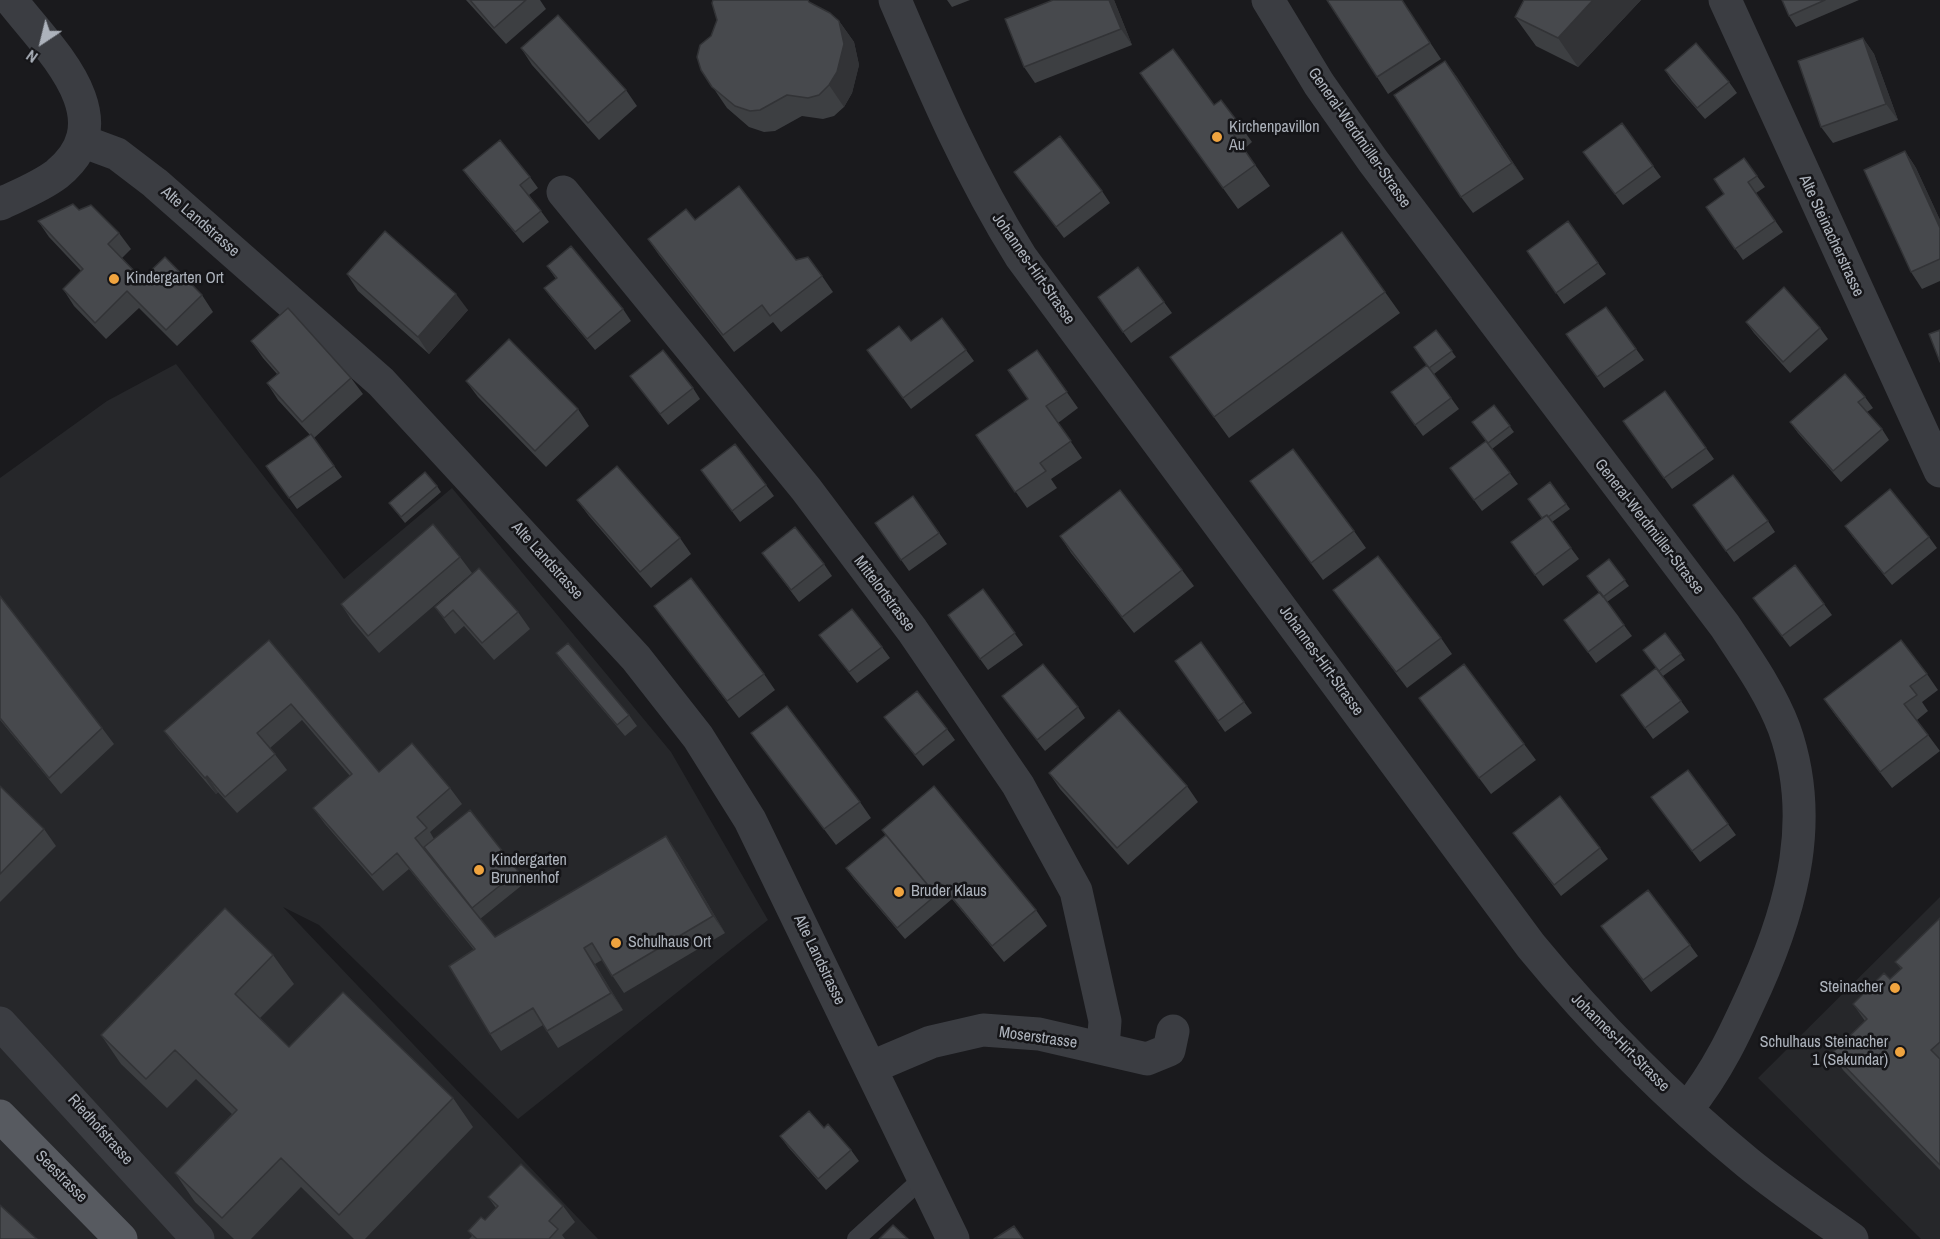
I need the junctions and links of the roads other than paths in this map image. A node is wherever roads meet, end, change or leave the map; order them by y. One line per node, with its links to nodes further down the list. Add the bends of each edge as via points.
1 (11, 0): 5 (street, via 79,90 85,110)
2 (894, 0): 13 (street, Johannes-Hirt-Strasse, via 962,154 1020,257 1531,946 1594,1018)
3 (1268, 0): 13 (street, General-Werdmüller-Strasse, via 1319,84 1373,161 1725,626 1761,681 1784,728 1801,812 1792,890 1732,1041)
4 (1725, 0): 8 (street, Alte Steinacherstrasse)
5 (82, 141): 7 (street, via 59,173); 12 (street, Alte Landstrasse, via 117,154 155,183 373,374 636,658 698,737 750,820)
6 (563, 192): 11 (street, Mittelortstrasse, via 806,489 912,630 1018,784 1076,891 1105,1022)
7 (0, 204)
8 (1940, 471)
9 (0, 1023): 17 (street, Riedhofstrasse)
10 (1173, 1031): 11 (street, Moserstrasse, via 1169,1050 1147,1059)
11 (1102, 1048): 12 (street, Moserstrasse, via 1039,1034 983,1030 931,1042)
12 (872, 1067): 15 (street, Alte Landstrasse)
13 (1687, 1108): 20 (street, Johannes-Hirt-Strasse, via 1749,1163)
14 (0, 1116): 16 (main road, Seestrasse)
15 (924, 1178): 18 (lane); 19 (street, Alte Landstrasse)
16 (121, 1239)
17 (198, 1239)
18 (856, 1239)
19 (953, 1239)
20 (1852, 1239)

